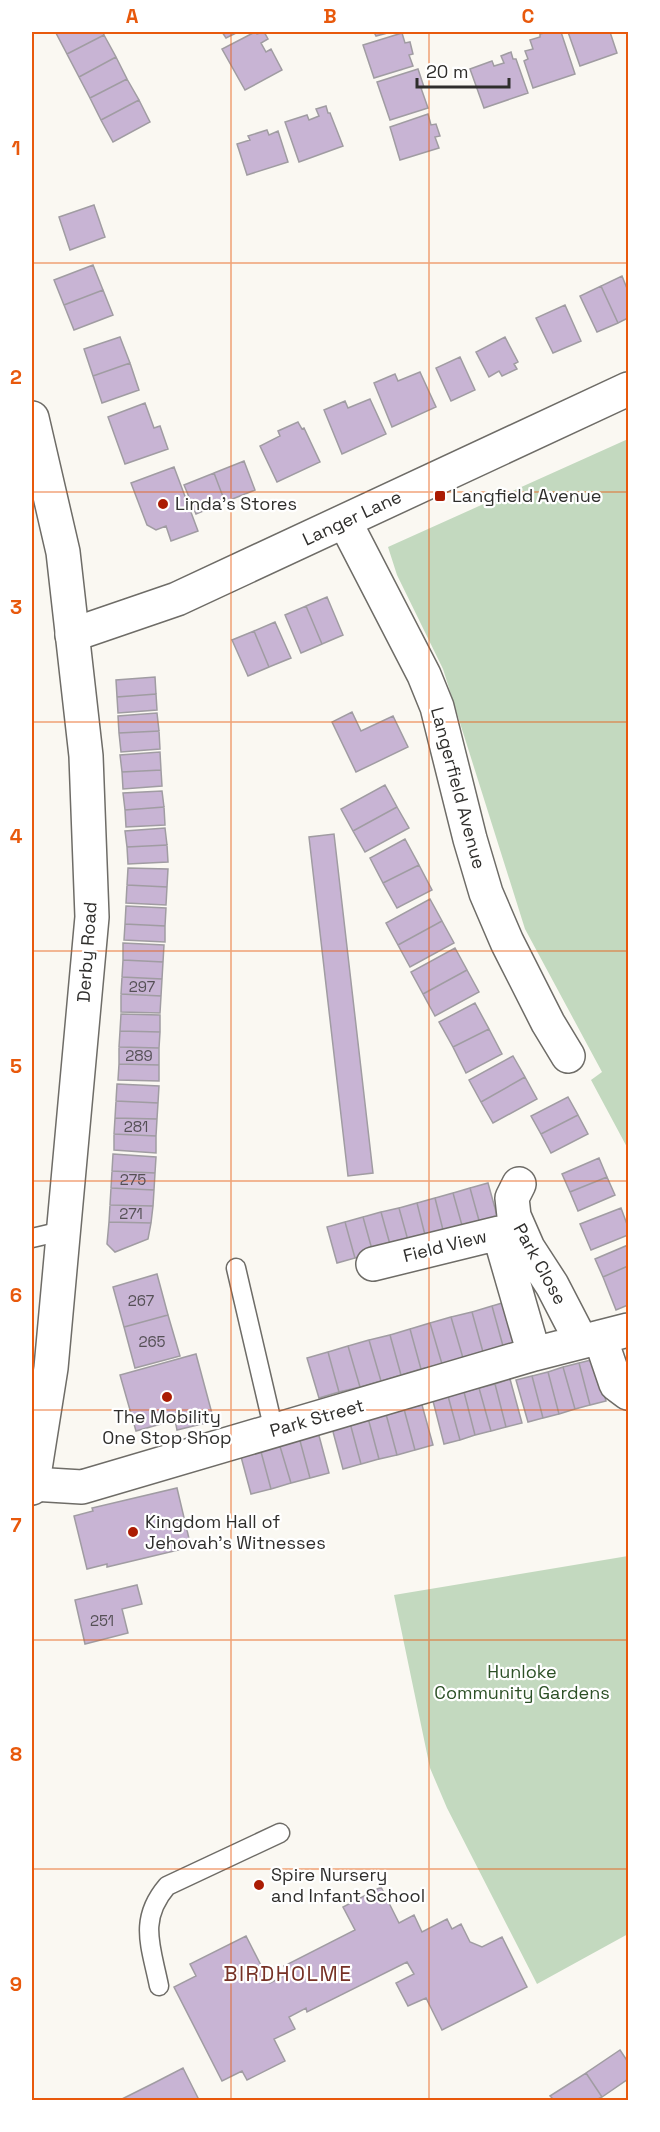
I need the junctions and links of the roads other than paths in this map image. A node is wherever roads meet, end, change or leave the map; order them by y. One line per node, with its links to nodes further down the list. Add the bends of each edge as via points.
1 (628, 389): 4 (main road, Langer Lane)
2 (32, 418): 3 (main road, Derby Road)
3 (36, 455): 5 (main road, Derby Road, via 63,552)
4 (345, 522): 5 (main road, Langer Lane, via 177,599); 6 (main road, Langerfield Avenue, via 437,706 486,893 507,942)
5 (72, 635): 8 (main road, Derby Road, via 86,756 92,918)
6 (568, 1056)
7 (519, 1184): 11 (main road, Park Close, via 512,1198 514,1216 528,1248 552,1285)
8 (47, 1234): 13 (main road, Derby Road)
9 (373, 1264): 12 (main road, Field View, via 499,1233)
10 (236, 1268): 15 (lane)
11 (603, 1336): 12 (main road, Park Street); 14 (main road, via 615,1384)
12 (534, 1354): 15 (main road, Park Street)
13 (41, 1367): 16 (main road, Derby Road)
14 (628, 1393)
15 (274, 1431): 16 (main road, Park Street, via 82,1487)
16 (32, 1486)
17 (280, 1833): 18 (lane, via 167,1886 158,1897 150,1912 148,1931)
18 (159, 1986)

